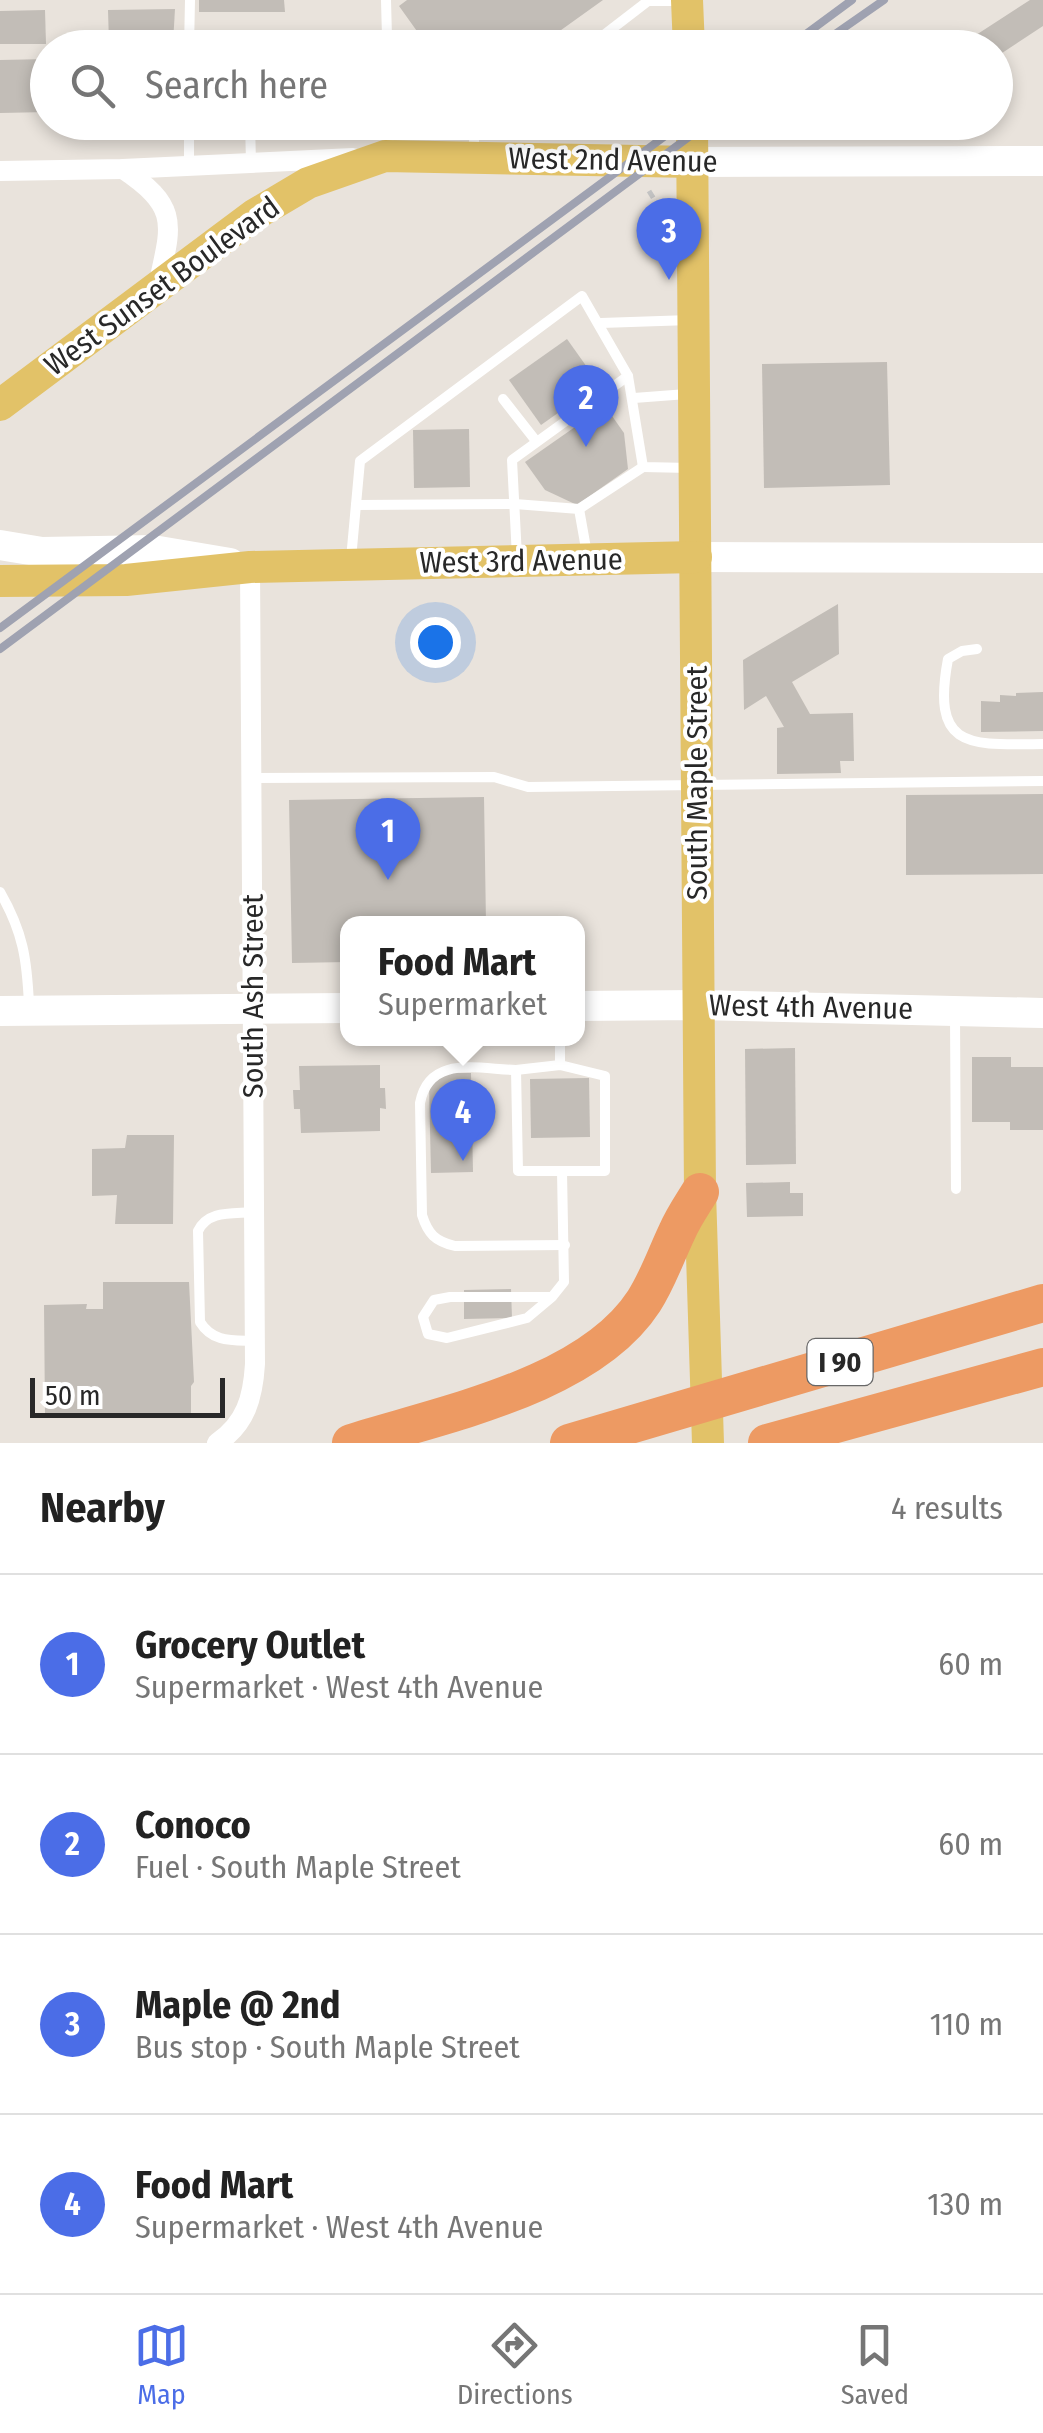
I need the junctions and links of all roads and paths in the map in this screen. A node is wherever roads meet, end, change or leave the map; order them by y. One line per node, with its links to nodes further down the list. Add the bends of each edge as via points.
1 (190, 0): 4 (lane)
2 (386, 0): 5 (lane)
3 (687, 0): 6 (lane, via 648,1); 7 (main road)
4 (190, 30)
5 (387, 30)
6 (610, 30)
7 (688, 30)
8 (189, 140): 18 (lane)
9 (250, 140): 17 (lane)
10 (387, 140): 13 (lane)
11 (474, 140): 14 (lane)
12 (692, 140): 16 (main road, South Maple Street)
13 (387, 157): 14 (main road, West 2nd Avenue); 17 (street, West 2nd Avenue); 23 (main road, West Sunset Boulevard, via 308,183)
14 (474, 158): 16 (main road, West 2nd Avenue)
15 (1043, 161): 16 (main road, West 2nd Avenue)
16 (693, 162): 24 (main road, South Maple Street)
17 (251, 163): 18 (street, West 2nd Avenue)
18 (189, 166): 19 (street, West 2nd Avenue)
19 (124, 169): 20 (street, West 2nd Avenue); 23 (street, via 163,203 170,228)
20 (0, 171)
21 (649, 191): 22 (path)
22 (657, 204)
23 (158, 286): 30 (main road, West Sunset Boulevard)
24 (693, 320): 25 (lane); 27 (main road, South Maple Street)
25 (601, 323): 26 (lane); 34 (lane, via 582,296 360,461)
26 (628, 376): 28 (lane); 31 (lane, via 566,427)
27 (694, 393): 28 (lane); 33 (main road, South Maple Street)
28 (634, 398): 32 (lane)
29 (503, 399): 31 (lane)
30 (0, 405)
31 (536, 442): 35 (lane, via 512,460)
32 (643, 466): 33 (lane); 36 (lane)
33 (695, 468): 38 (main road, South Maple Street)
34 (356, 504): 35 (lane); 42 (lane)
35 (515, 504): 36 (lane); 39 (lane)
36 (579, 509): 40 (lane)
37 (0, 545): 43 (main road, via 42,552 153,550)
38 (696, 557): 40 (main road, West 3rd Avenue); 41 (main road, West 3rd Avenue); 49 (main road, South Maple Street)
39 (517, 558): 40 (main road, West 3rd Avenue); 42 (main road, West 3rd Avenue)
40 (588, 558)
41 (1043, 558)
42 (350, 565): 43 (main road, West 3rd Avenue)
43 (250, 567): 44 (main road, West 3rd Avenue, via 126,580); 47 (street, South Ash Street)
44 (0, 581)
45 (977, 650): 46 (lane, via 948,659 945,720 957,735 980,745)
46 (1043, 744)
47 (252, 778): 49 (lane); 54 (street, South Ash Street)
48 (1043, 780): 49 (lane)
49 (697, 785): 51 (main road, South Maple Street)
50 (0, 892): 55 (lane, via 27,958)
51 (698, 1005): 52 (main road, West 4th Avenue); 56 (main road, West 4th Avenue); 63 (main road, South Maple Street)
52 (585, 1006)
53 (340, 1008): 54 (main road)
54 (254, 1009): 55 (main road); 64 (street, South Ash Street)
55 (15, 1011)
56 (955, 1011): 57 (main road, West 4th Avenue); 62 (lane)
57 (1043, 1013)
58 (560, 1046): 59 (lane)
59 (560, 1064): 60 (lane); 61 (lane, via 605,1076 605,1171)
60 (516, 1070): 61 (lane, via 518,1171); 65 (lane, via 445,1069 423,1087 426,1230 455,1246)
61 (562, 1171): 65 (lane)
62 (956, 1188)
63 (700, 1192): 71 (highway, via 643,1303 604,1344 528,1385); 73 (main road, South Maple Street)
64 (255, 1212): 68 (street, South Ash Street); 68 (lane, via 213,1215 198,1231 200,1322 220,1339)
65 (565, 1245): 66 (lane, via 564,1282)
66 (552, 1297): 66 (lane, via 450,1297 434,1300 423,1317 428,1334 448,1338 528,1318)
67 (1042, 1303): 72 (highway, I 90)
68 (255, 1342): 70 (street, South Ash Street, via 253,1396 240,1422)
69 (1043, 1367): 74 (highway, I 90)
70 (217, 1443)
71 (352, 1443)
72 (569, 1443)
73 (708, 1443)
74 (767, 1443)

